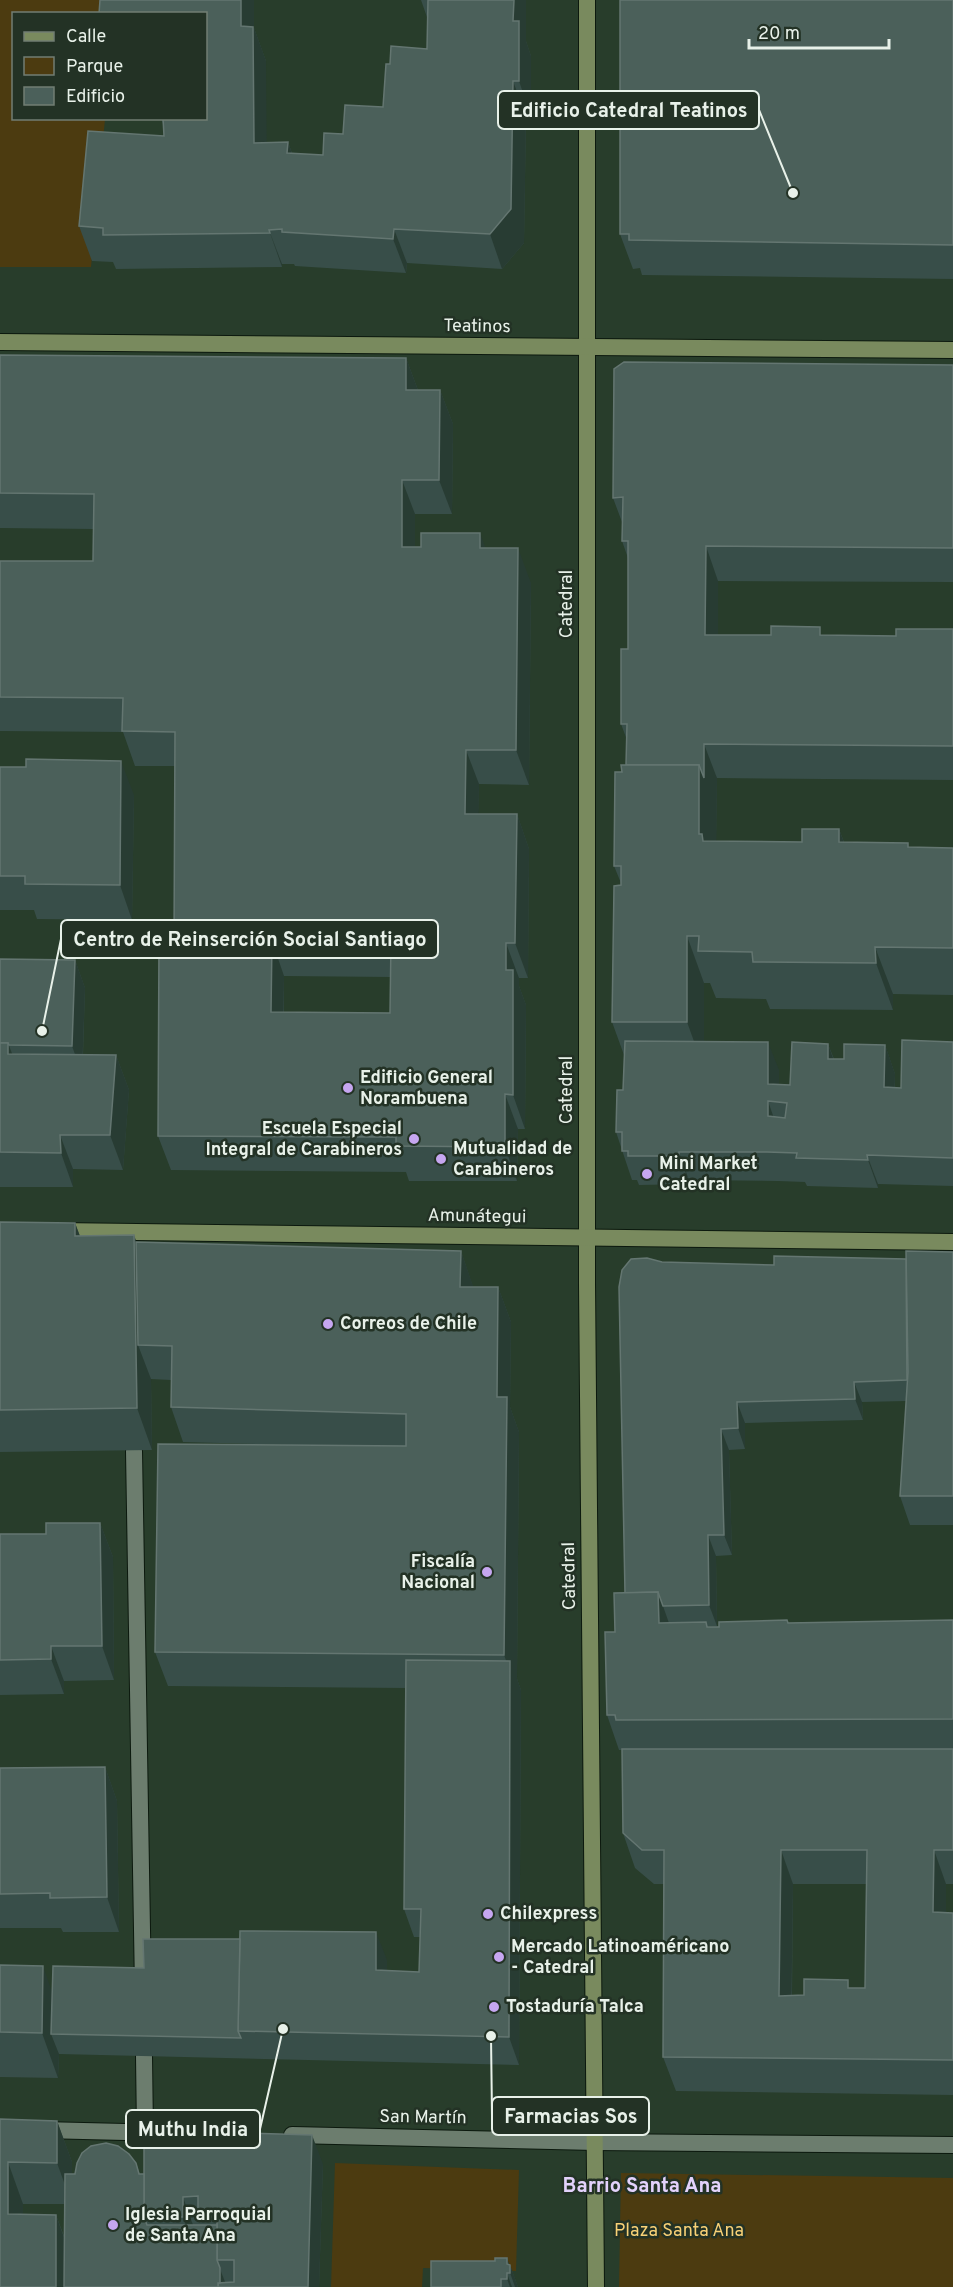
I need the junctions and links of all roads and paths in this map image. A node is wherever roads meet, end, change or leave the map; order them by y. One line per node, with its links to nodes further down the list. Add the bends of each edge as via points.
1 (587, 0): 3 (main road, Catedral)
2 (0, 342): 3 (main road, Teatinos)
3 (587, 347): 4 (main road, Teatinos); 6 (main road, Catedral)
4 (953, 350)
5 (36, 1231): 6 (main road, Amunátegui, via 131,1238)
6 (587, 1238): 7 (main road, Amunátegui); 15 (main road, Catedral)
7 (953, 1242)
8 (134, 1450): 9 (street)
9 (143, 1989)
10 (144, 2056): 12 (street)
11 (0, 2129): 12 (street)
12 (145, 2132): 13 (street)
13 (180, 2133)
14 (273, 2135): 15 (street, San Martín)
15 (595, 2142): 16 (street, San Martín); 17 (main road, Catedral)
16 (953, 2145)
17 (596, 2287)

